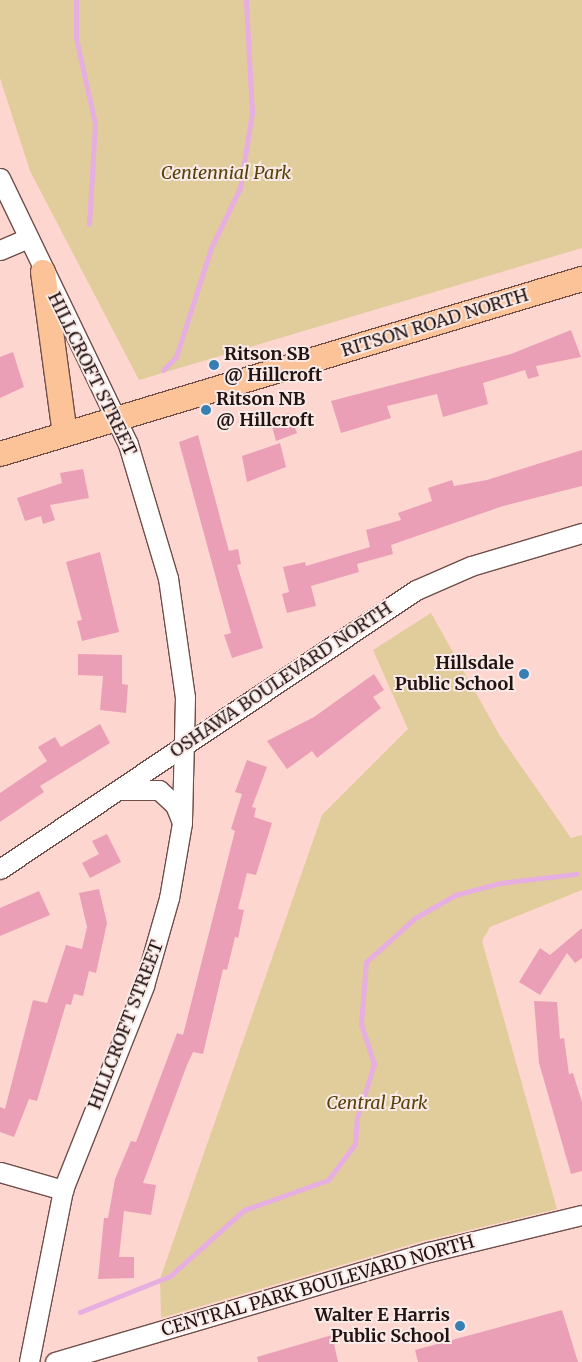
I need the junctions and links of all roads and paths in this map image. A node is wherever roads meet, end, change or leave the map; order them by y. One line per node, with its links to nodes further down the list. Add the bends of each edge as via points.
1 (0, 178): 2 (street, HILLCROFT STREET)
2 (26, 239): 3 (street); 4 (street, HILLCROFT STREET)
3 (0, 250)
4 (43, 272): 6 (street, HILLCROFT STREET); 7 (main road)
5 (582, 279): 6 (main road, RITSON ROAD NORTH)
6 (116, 419): 7 (main road, RITSON ROAD NORTH); 10 (street, HILLCROFT STREET, via 134,461 168,578 182,658)
7 (66, 434): 8 (main road, RITSON ROAD NORTH)
8 (0, 454)
9 (582, 533): 10 (street, OSHAWA BOULEVARD NORTH, via 471,566 416,590)
10 (186, 743): 11 (street, OSHAWA BOULEVARD NORTH); 12 (street, HILLCROFT STREET)
11 (118, 790): 12 (street, via 159,790 175,805); 13 (street, OSHAWA BOULEVARD NORTH)
12 (182, 824): 15 (street, HILLCROFT STREET, via 158,947)
13 (0, 869)
14 (0, 1172): 15 (street)
15 (63, 1190): 17 (street, HILLCROFT STREET)
16 (582, 1215): 18 (street, CENTRAL PARK BOULEVARD NORTH, via 429,1252)
17 (29, 1362)
18 (55, 1362)

